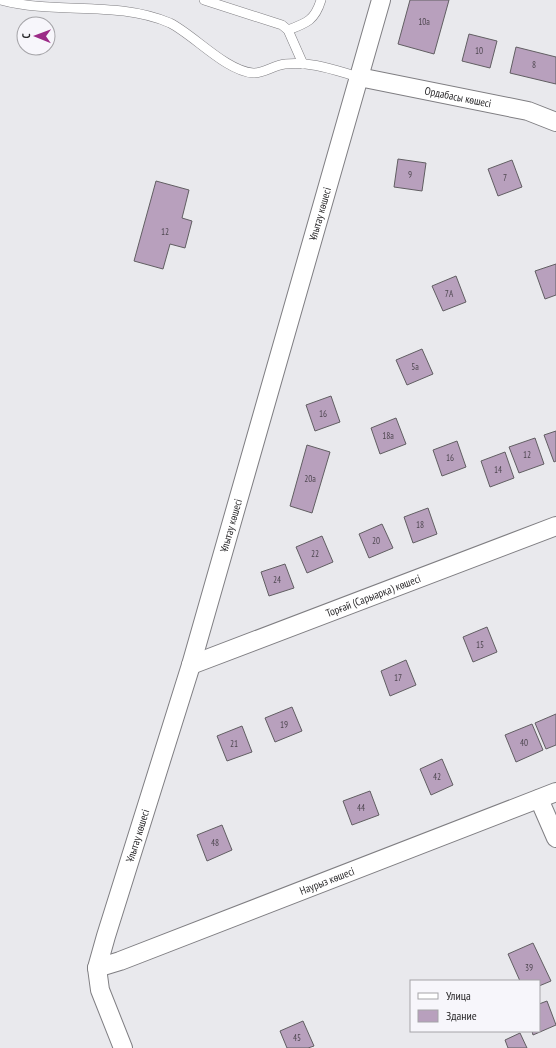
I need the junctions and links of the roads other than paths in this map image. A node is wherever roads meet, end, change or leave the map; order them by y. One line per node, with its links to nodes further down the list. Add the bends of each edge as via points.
1 (1, 0): 6 (lane, via 19,5 129,10 171,23 234,67 253,73 284,64)
2 (204, 0): 5 (lane, via 282,25)
3 (321, 0): 5 (lane, via 318,10 306,24)
4 (381, 0): 7 (street, Ұлытау көшесі)
5 (288, 30): 6 (lane)
6 (303, 64): 7 (lane, via 314,64)
7 (359, 77): 8 (street, Ордабасы көшесі, via 528,111); 10 (street, Ұлытау көшесі)
8 (556, 122)
9 (556, 526): 10 (street, Торғай (Сарыарқа) көшесі)
10 (191, 665): 14 (street, Ұлытау көшесі)
11 (556, 792): 12 (street, Наурыз көшесі)
12 (539, 799): 13 (street); 14 (street, Наурыз көшесі)
13 (556, 838)
14 (97, 968): 15 (street, Ұлытау көшесі, via 100,990)
15 (123, 1048)

